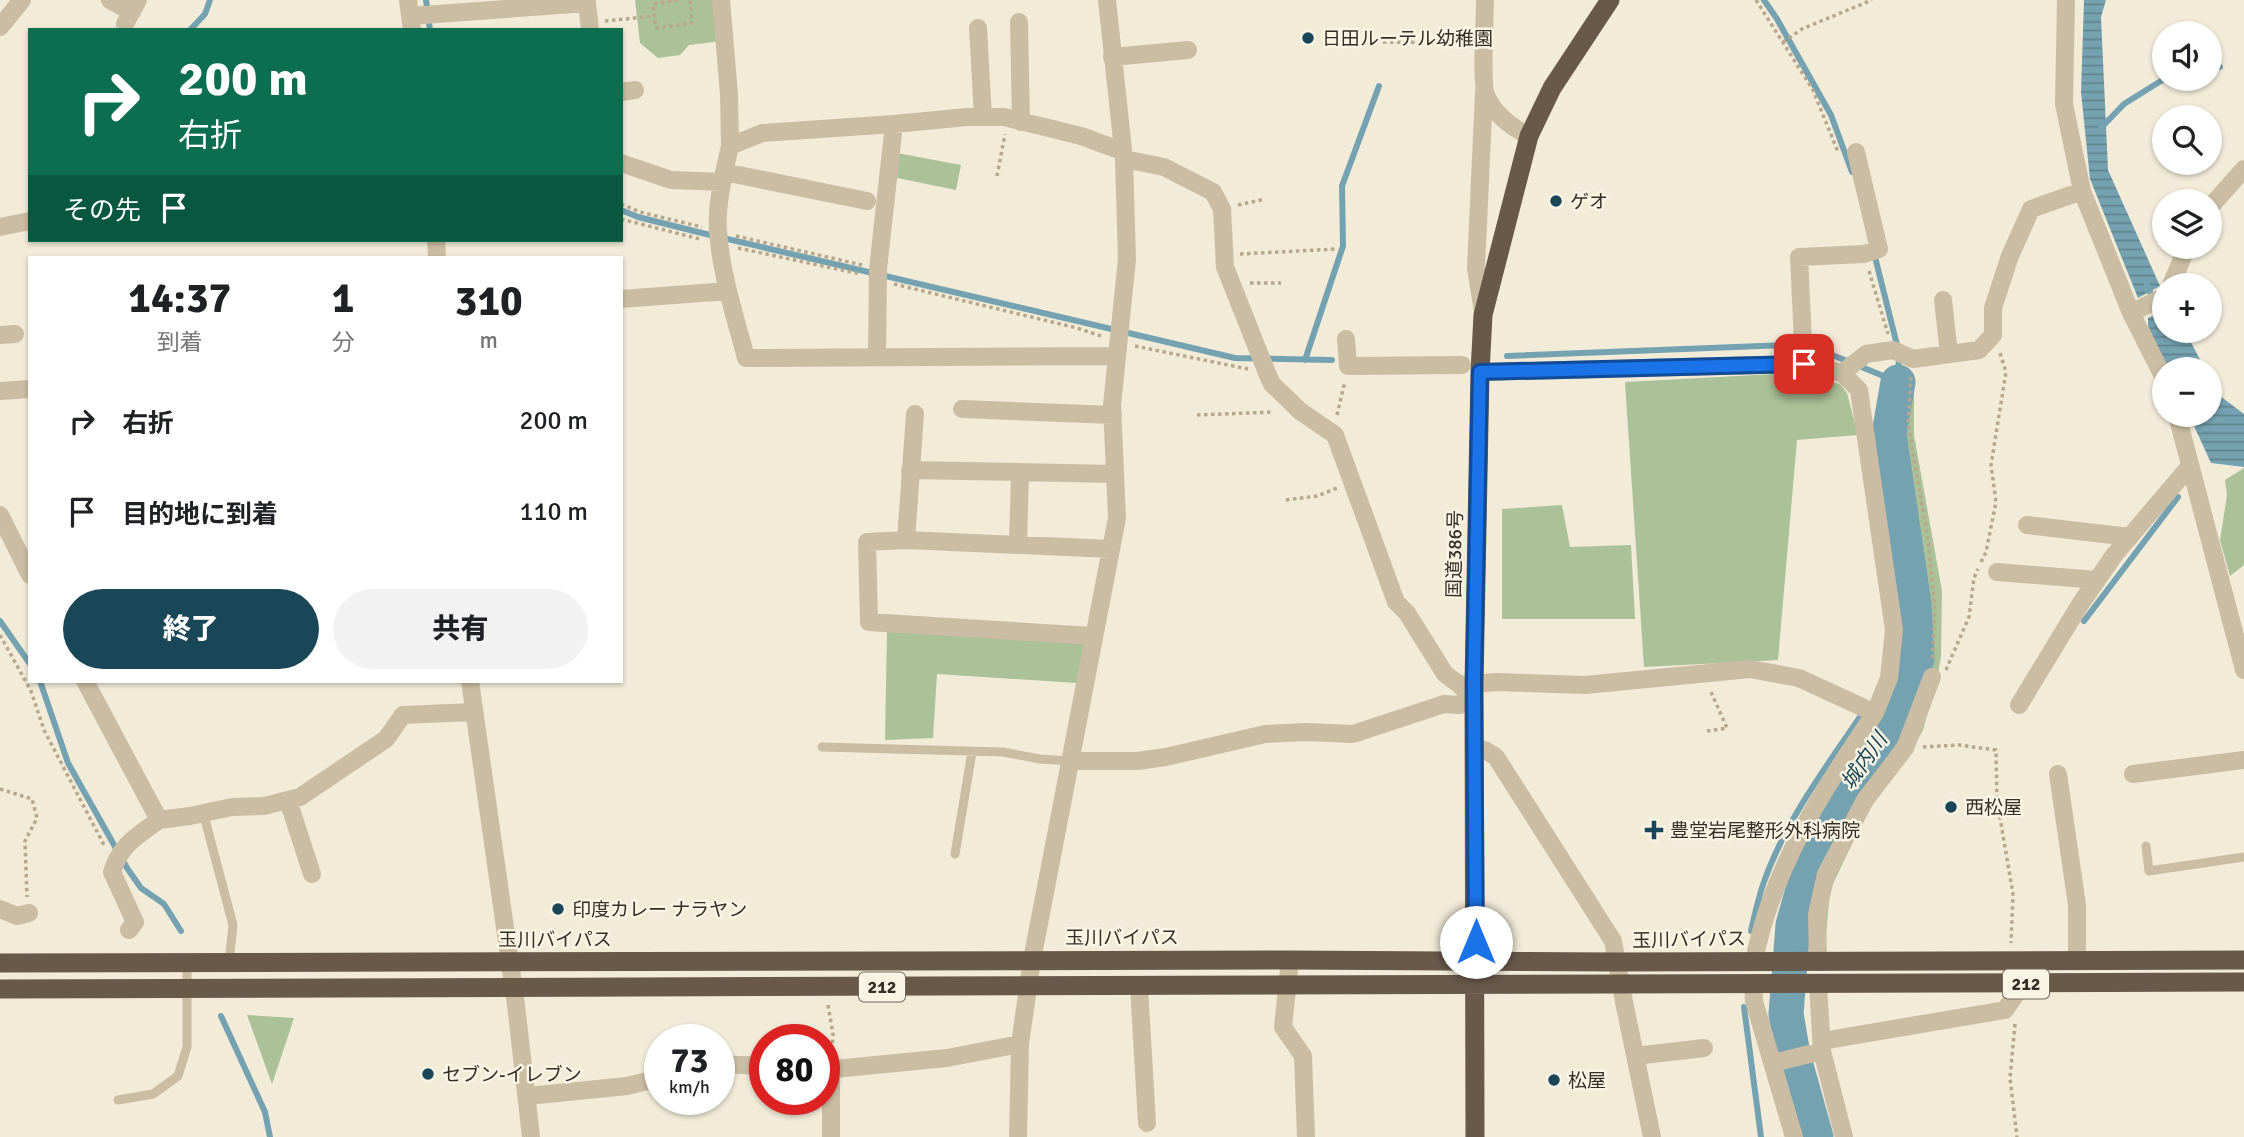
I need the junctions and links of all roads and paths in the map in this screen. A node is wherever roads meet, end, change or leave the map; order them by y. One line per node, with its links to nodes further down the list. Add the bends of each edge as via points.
1 (22, 0): 17 (street)
2 (110, 0): 12 (street)
3 (678, 0): 14 (path, via 653,4)
4 (690, 0): 14 (path, via 692,23 656,28)
5 (721, 0): 29 (street)
6 (1107, 0): 23 (street)
7 (1485, 0): 24 (street)
8 (1609, 0): 28 (highway, 国道386号, via 1552,89)
9 (1756, 0): 20 (path)
10 (1872, 0): 20 (path)
11 (2066, 0): 37 (street, via 2064,104)
12 (131, 12)
13 (410, 15): 16 (street, via 587,3)
14 (655, 16): 16 (path)
15 (1019, 22): 26 (street)
16 (589, 26)
17 (0, 27)
18 (978, 28): 25 (street)
19 (1383, 42): 21 (path)
20 (1784, 42): 33 (path, via 1813,90)
21 (1464, 43)
22 (1188, 50): 23 (street)
23 (1112, 57): 31 (street)
24 (1484, 92): 28 (street, via 1512,128); 58 (street, via 1476,268)
25 (983, 117): 26 (street); 27 (street)
26 (1015, 120): 31 (street, via 1081,136); 35 (path)
27 (894, 124): 29 (street, via 762,133); 50 (street)
28 (1529, 136): 58 (highway, 国道386号)
29 (730, 146): 36 (street)
30 (1856, 152): 48 (street)
31 (1123, 155): 42 (street, via 1164,167 1213,192); 61 (street, via 1127,259)
32 (623, 164): 36 (street, via 671,180)
33 (1841, 164)
34 (2244, 169): 38 (street)
35 (997, 176)
36 (723, 177): 40 (street); 46 (street)
37 (2082, 191): 57 (street); 59 (street, via 2031,209 1993,308)
38 (2222, 193)
39 (1265, 199): 42 (path)
40 (867, 201)
41 (623, 205): 46 (path)
42 (1222, 209): 49 (street)
43 (623, 220): 46 (path, via 670,233)
44 (28, 221): 45 (street)
45 (0, 226)
46 (719, 238): 50 (path); 50 (path); 53 (street)
47 (1336, 249): 49 (path)
48 (1870, 252): 62 (path); 63 (street, via 1799,257)
49 (1224, 254): 51 (street)
50 (878, 273): 61 (path, via 887,283 1077,328); 65 (street)
51 (1230, 283): 52 (path); 70 (street)
52 (1281, 283)
53 (728, 291): 54 (street); 65 (street, via 747,358)
54 (623, 299)
55 (1943, 300): 64 (street)
56 (2152, 302): 57 (street)
57 (2131, 313): 66 (street)
58 (1483, 315): 69 (highway, 国道386号)
59 (1993, 335): 64 (street, via 1979,350); 100 (path, via 2006,372 1991,465 1997,502 1986,552 1974,578 1969,617 1948,669)
60 (1346, 339): 68 (street)
61 (1118, 349): 65 (street); 70 (path); 77 (street)
62 (1893, 350): 67 (street); 71 (street, via 1866,354)
63 (1803, 352): 69 (street); 71 (street)
64 (1949, 354): 67 (street)
65 (877, 357)
66 (2153, 357)
67 (1913, 359): 100 (path, via 1908,423 1928,540)
68 (1348, 366): 69 (street); 80 (path)
69 (1471, 369): 103 (highway, 国道386号)
70 (1266, 372): 75 (street)
71 (1842, 373): 106 (street, via 1859,390 1894,630 1889,678)
72 (28, 388): 73 (street)
73 (0, 391)
74 (962, 409): 77 (street)
75 (1300, 411): 78 (path); 80 (street)
76 (915, 414): 82 (street)
77 (1113, 415): 84 (street)
78 (1197, 415)
79 (2180, 427): 81 (street)
80 (1333, 434): 85 (street)
81 (2190, 466): 89 (street); 98 (street)
82 (910, 470): 83 (street); 90 (street)
83 (1020, 473): 84 (street); 91 (street)
84 (1115, 474): 92 (street, via 1117,518)
85 (1352, 482): 86 (path, via 1317,496); 103 (street, via 1396,602 1445,674)
86 (1286, 500)
87 (0, 515): 93 (street)
88 (2027, 525): 89 (street)
89 (2130, 537): 95 (street)
90 (906, 540): 91 (street); 97 (street, via 867,542 869,622)
91 (1018, 545): 92 (street)
92 (1111, 549): 97 (street)
93 (28, 571)
94 (1997, 572): 95 (street)
95 (2097, 580): 104 (street)
96 (0, 635): 122 (path, via 31,691 44,730)
97 (1093, 636): 113 (street)
98 (2244, 670)
99 (1704, 674): 103 (street); 106 (street, via 1750,669 1799,678); 107 (path, via 1727,728)
100 (1932, 677): 110 (street)
101 (86, 683): 119 (street)
102 (470, 683): 105 (street)
103 (1469, 690): 109 (highway, 国道386号); 113 (street, via 1459,705 1444,704 1353,734 1265,734 1166,757)
104 (2019, 705)
105 (473, 712): 117 (street, via 403,715 386,739 300,797); 136 (street)
106 (1875, 713): 132 (street, via 1788,855 1758,942)
107 (1707, 731)
108 (822, 747): 111 (lane)
109 (1475, 748): 138 (highway, 国道386号); 139 (street, via 1496,757 1614,941)
110 (1905, 748): 128 (path, via 1959,745 1996,750 1997,800 2013,894); 140 (street, via 1865,800 1826,874 1817,914)
111 (972, 752): 113 (lane); 121 (lane)
112 (2244, 760): 115 (street)
113 (1070, 761): 129 (street)
114 (2059, 774): 133 (street, via 2077,905)
115 (2133, 774)
116 (0, 789): 126 (path, via 32,799 37,818 25,841)
117 (288, 800): 118 (street); 124 (street)
118 (203, 812): 119 (street); 135 (lane, via 233,925)
119 (159, 820): 122 (street)
120 (2146, 846): 123 (lane, via 2150,871)
121 (955, 854)
122 (119, 855): 127 (street, via 112,873 135,922)
123 (2244, 857)
124 (312, 874)
125 (0, 909): 126 (street, via 17,916)
126 (29, 913)
127 (129, 930)
128 (2011, 943)
129 (1032, 960): 130 (highway, 玉川バイパス / 212); 137 (highway, 玉川バイパス / 212); 151 (street)
130 (1290, 960): 138 (highway, 玉川バイパス / 212); 150 (street)
131 (2244, 960): 133 (highway, 玉川バイパス / 212)
132 (1760, 961): 139 (highway, 玉川バイパス / 212); 140 (highway, 玉川バイパス / 212)
133 (2077, 961): 140 (highway, 玉川バイパス / 212)
134 (187, 962): 135 (highway, 玉川バイパス / 212); 141 (highway, 玉川バイパス / 212); 153 (lane)
135 (229, 962): 136 (highway, 玉川バイパス / 212)
136 (510, 962): 137 (highway, 玉川バイパス / 212); 148 (street)
137 (699, 962): 149 (highway)
138 (1476, 962): 139 (highway, 玉川バイパス / 212); 143 (highway, 国道386号)
139 (1618, 962): 146 (street)
140 (1816, 962)
141 (0, 963)
142 (2244, 982): 145 (highway, 212)
143 (1475, 984): 146 (highway, 212); 150 (highway, 212); 173 (highway, 国道386号)
144 (1759, 984): 146 (highway, 212); 147 (highway, 212); 162 (street, via 1754,1001)
145 (2023, 984): 147 (highway, 212); 159 (street, via 2005,1010)
146 (1621, 985): 161 (street)
147 (1813, 985): 159 (street)
148 (514, 986): 149 (highway, 212); 153 (highway, 212); 165 (street)
149 (700, 986): 151 (highway, 212)
150 (1286, 986): 152 (highway, 212); 172 (street, via 1283,1027 1303,1056)
151 (1028, 987): 152 (highway, 212); 158 (street)
152 (1139, 987): 168 (street)
153 (186, 988): 154 (highway, 212); 166 (lane, via 187,1047 178,1076 153,1094)
154 (0, 989)
155 (828, 1005): 157 (path)
156 (2015, 1016): 177 (path, via 2010,1078)
157 (831, 1024)
158 (1020, 1044): 163 (street, via 947,1058); 171 (street)
159 (1822, 1046): 162 (street); 176 (street)
160 (1704, 1048): 161 (street)
161 (1635, 1056): 174 (street)
162 (1773, 1063): 175 (street)
163 (840, 1069)
164 (644, 1082): 165 (street)
165 (527, 1096): 169 (street)
166 (118, 1100)
167 (830, 1115): 170 (street)
168 (1147, 1123)
169 (531, 1137)
170 (831, 1137)
171 (1018, 1137)
172 (1306, 1137)
173 (1475, 1137)
174 (1652, 1137)
175 (1794, 1137)
176 (1843, 1137)
177 (2017, 1137)

